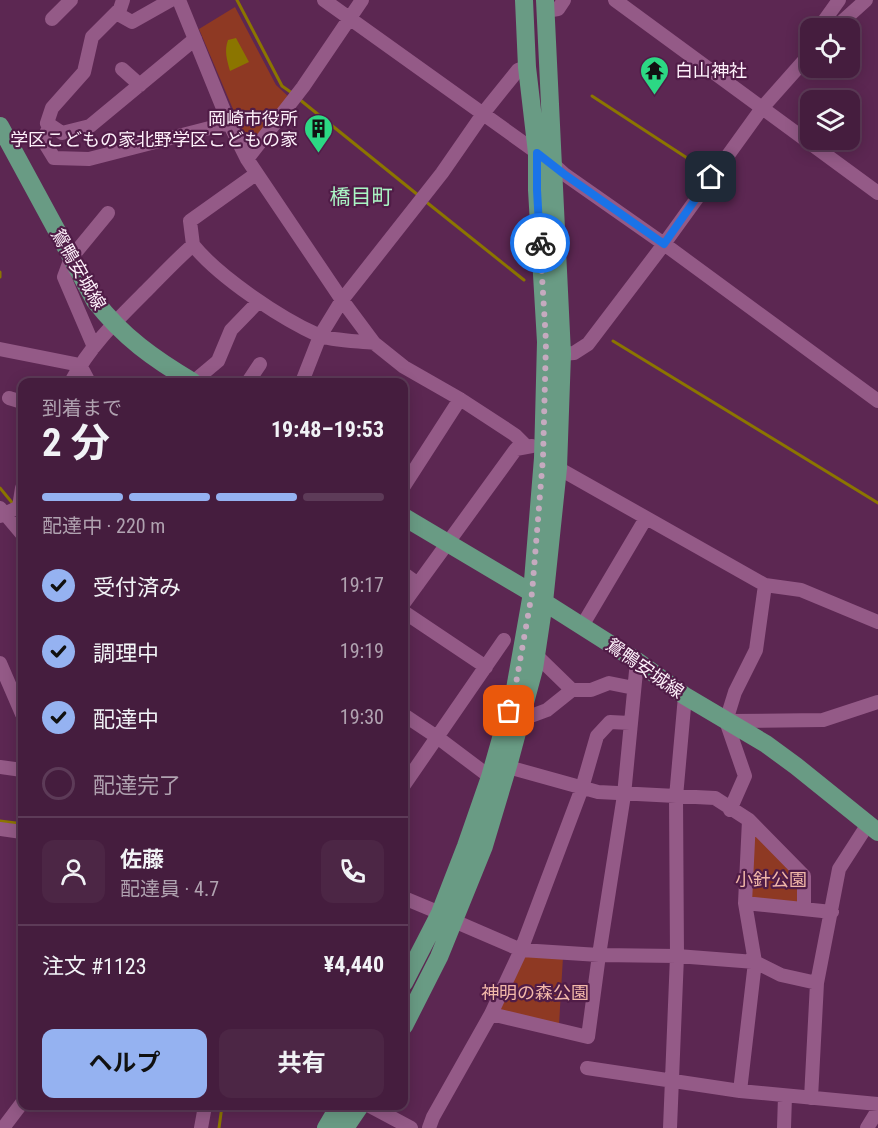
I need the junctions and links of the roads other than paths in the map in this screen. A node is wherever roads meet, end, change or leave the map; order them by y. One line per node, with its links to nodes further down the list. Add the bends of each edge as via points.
1 (72, 0): 2 (street); 18 (street)
2 (81, 0)
3 (123, 0): 14 (street)
4 (171, 0): 14 (street, via 132,22)
5 (179, 0): 19 (street)
6 (324, 0): 15 (street)
7 (362, 0): 15 (street)
8 (524, 0): 21 (main road)
9 (564, 0): 13 (street, via 558,9)
10 (615, 0): 24 (street)
11 (839, 0): 16 (street)
12 (866, 0): 17 (street)
13 (546, 6): 31 (main road)
14 (116, 13): 27 (street, via 92,38 84,72 52,108 47,123)
15 (349, 18): 25 (street); 30 (street, via 303,87)
16 (826, 18)
17 (847, 18)
18 (52, 20)
19 (195, 39): 23 (street); 26 (street)
20 (800, 65): 24 (street)
21 (527, 67): 25 (street, via 518,70); 29 (main road)
22 (122, 69): 23 (street)
23 (140, 85): 27 (street, via 90,126 62,133)
24 (762, 108): 33 (street); 35 (street)
25 (482, 115): 29 (street); 38 (street, via 442,173)
26 (229, 123): 27 (street, via 89,159 54,158 44,140); 30 (street)
27 (50, 125)
28 (0, 126): 37 (main road, 鴛鴨安城線)
29 (537, 153): 31 (street); 56 (main road, via 546,342)
30 (247, 159): 32 (street)
31 (553, 164): 35 (street); 45 (main road)
32 (256, 174): 36 (street, via 190,221); 38 (street)
33 (878, 194)
34 (108, 213): 37 (street)
35 (664, 244): 45 (street, via 588,344); 55 (street)
36 (193, 245): 39 (street, via 218,271); 40 (street)
37 (71, 258): 40 (main road, 鴛鴨安城線); 43 (street, via 64,277)
38 (342, 300): 41 (street); 42 (street)
39 (260, 301): 41 (street); 51 (street, via 231,330 218,361)
40 (112, 324): 43 (street); 50 (main road, 鴛鴨安城線)
41 (320, 336): 42 (street); 53 (street)
42 (374, 343): 54 (street, via 404,367)
43 (94, 346): 47 (street)
44 (0, 349): 47 (street)
45 (562, 354): 57 (main road)
46 (260, 364): 52 (street)
47 (80, 365): 48 (street); 49 (street)
48 (73, 378)
49 (87, 378)
50 (186, 378)
51 (198, 378)
52 (251, 378)
53 (304, 378)
54 (460, 399): 56 (street); 58 (street)
55 (878, 401)
56 (535, 446): 64 (street, via 516,449); 69 (main road)
57 (558, 468): 61 (street); 69 (main road)
58 (408, 480)
59 (18, 508): 60 (street)
60 (1, 512): 63 (street)
61 (646, 518): 67 (street); 72 (street)
62 (408, 522): 64 (main road, 鴛鴨安城線)
63 (18, 530)
64 (447, 543): 66 (street); 69 (main road, 鴛鴨安城線)
65 (408, 577): 66 (street)
66 (418, 584): 68 (street)
67 (765, 585): 71 (street, via 801,590); 85 (street, via 756,650)
68 (408, 598)
69 (538, 598): 72 (main road, 鴛鴨安城線); 74 (main road); 91 (main road)
70 (408, 615): 77 (street)
71 (878, 622)
72 (582, 626): 75 (main road, 鴛鴨安城線)
73 (504, 640): 77 (street)
74 (536, 655): 79 (street); 84 (main road)
75 (637, 661): 78 (street); 80 (main road, 鴛鴨安城線)
76 (0, 663): 82 (street)
77 (486, 667): 87 (street)
78 (634, 688): 79 (street, via 609,683 591,690); 86 (street)
79 (572, 690): 84 (street, via 547,710)
80 (685, 696): 85 (main road, 鴛鴨安城線); 95 (street)
81 (878, 702): 85 (street, via 824,720)
82 (18, 705)
83 (408, 718): 87 (street)
84 (520, 720): 89 (main road)
85 (726, 721): 96 (street, via 745,776); 98 (main road, 鴛鴨安城線, via 766,744)
86 (630, 723): 93 (street, via 610,722 597,736); 94 (street)
87 (437, 737): 91 (street); 92 (street)
88 (0, 767): 90 (street)
89 (508, 767): 93 (street); 105 (main road, via 484,846)
90 (18, 769)
91 (490, 777): 105 (main road)
92 (408, 779)
93 (582, 788): 94 (street); 106 (street)
94 (624, 795): 95 (street); 107 (street)
95 (676, 797): 96 (street, via 715,798); 108 (street)
96 (730, 810): 97 (street)
97 (749, 820): 102 (street); 103 (street, via 804,876)
98 (873, 828): 104 (street, via 839,869)
99 (0, 829): 100 (street)
100 (18, 829)
101 (408, 900): 105 (street)
102 (745, 903): 103 (street); 109 (street)
103 (804, 909): 104 (street)
104 (832, 912): 111 (street)
105 (447, 917): 106 (street); 110 (main road); 113 (main road)
106 (521, 950): 107 (street); 112 (street)
107 (598, 955): 108 (street); 112 (street, via 588,1037)
108 (677, 956): 109 (street); 115 (street)
109 (754, 962): 111 (street, via 781,975); 116 (street)
110 (408, 977)
111 (817, 982): 118 (street)
112 (491, 1014): 131 (street)
113 (408, 1016)
114 (587, 1068): 115 (street)
115 (672, 1081): 116 (street); 132 (street)
116 (740, 1091): 117 (street)
117 (786, 1096): 118 (street); 133 (street)
118 (811, 1098): 119 (street)
119 (878, 1104)
120 (18, 1108): 126 (street)
121 (204, 1110): 127 (street)
122 (337, 1110): 128 (main road)
123 (357, 1110): 129 (main road)
124 (377, 1110): 130 (street)
125 (878, 1110): 134 (street)
126 (3, 1128)
127 (201, 1128)
128 (326, 1128)
129 (345, 1128)
130 (411, 1128)
131 (429, 1128)
132 (670, 1128)
133 (784, 1128)
134 (867, 1128)

